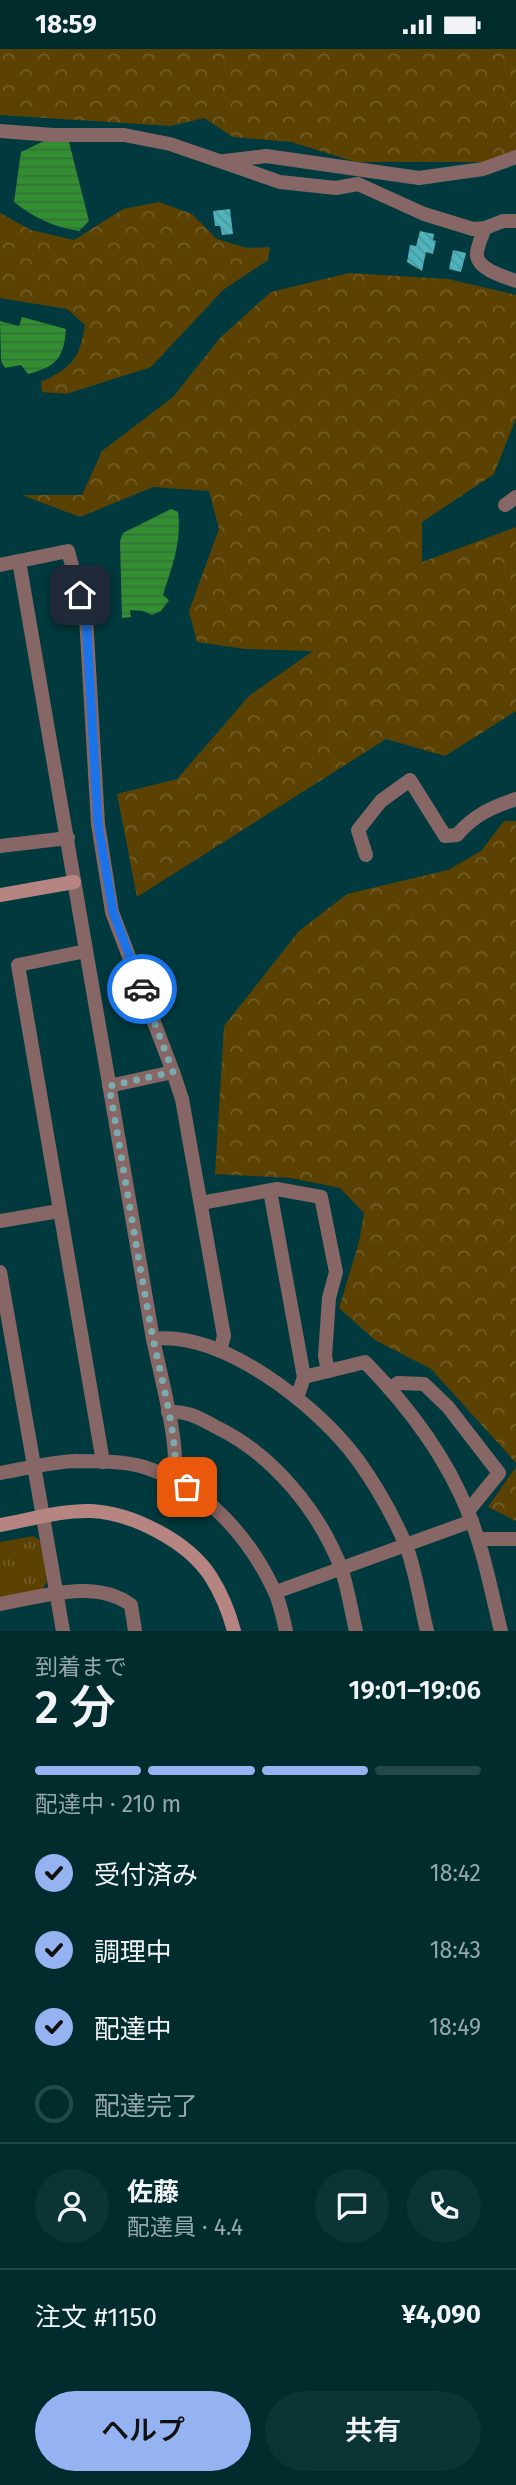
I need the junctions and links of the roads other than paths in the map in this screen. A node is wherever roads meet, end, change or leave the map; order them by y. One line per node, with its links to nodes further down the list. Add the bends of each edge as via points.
1 (0, 131): 3 (street, via 124,135)
2 (516, 157): 3 (street, via 483,169 419,178 267,156)
3 (220, 161): 5 (street, via 280,182 336,188 358,184 462,226)
4 (516, 221): 5 (street)
5 (485, 227): 6 (street, via 478,261)
6 (516, 281)
7 (19, 561): 8 (street); 10 (street); 16 (street, via 68,551 86,617 98,824 113,912)
8 (0, 565)
9 (516, 799): 12 (street, via 489,808 457,835 444,836 410,780 381,800 358,830)
10 (68, 838): 11 (street); 13 (street)
11 (0, 846)
12 (366, 855)
13 (74, 883): 14 (street); 15 (street)
14 (0, 895)
15 (86, 951): 17 (street); 20 (street, via 18,965)
16 (173, 1072): 17 (street); 19 (street)
17 (109, 1086): 23 (street)
18 (270, 1191): 19 (street); 25 (street, via 321,1197 336,1272 329,1298); 26 (street)
19 (201, 1203): 24 (street, via 224,1336)
20 (59, 1211): 21 (street); 30 (street)
21 (0, 1221)
22 (0, 1272): 31 (street)
23 (153, 1339): 24 (street, via 171,1337); 29 (street)
24 (220, 1351): 28 (street)
25 (328, 1371): 26 (street); 27 (street, via 365,1362)
26 (304, 1377): 28 (street)
27 (391, 1388): 34 (street, via 438,1452); 34 (street, via 398,1383 424,1384 448,1407 499,1473)
28 (297, 1398): 39 (street, via 356,1457)
29 (168, 1412): 33 (street, via 177,1467); 40 (street, via 182,1410 228,1433 271,1465 298,1494)
30 (103, 1462): 31 (street); 33 (street, via 143,1467)
31 (34, 1467): 32 (street); 35 (street)
32 (0, 1473)
33 (173, 1479): 41 (street, via 228,1521 252,1550)
34 (470, 1516): 37 (street); 39 (street)
35 (43, 1518): 36 (street); 42 (street); 46 (street, via 91,1511 148,1527 178,1543 210,1575)
36 (0, 1525)
37 (478, 1539): 38 (street); 50 (street)
38 (516, 1539)
39 (405, 1545): 40 (street); 49 (street)
40 (341, 1568): 41 (street); 48 (street)
41 (276, 1592): 47 (street)
42 (57, 1595): 43 (street); 44 (street); 45 (street, via 83,1590 118,1596 131,1605)
43 (0, 1604)
44 (63, 1631)
45 (135, 1631)
46 (234, 1631)
47 (286, 1631)
48 (356, 1631)
49 (427, 1631)
50 (501, 1631)

